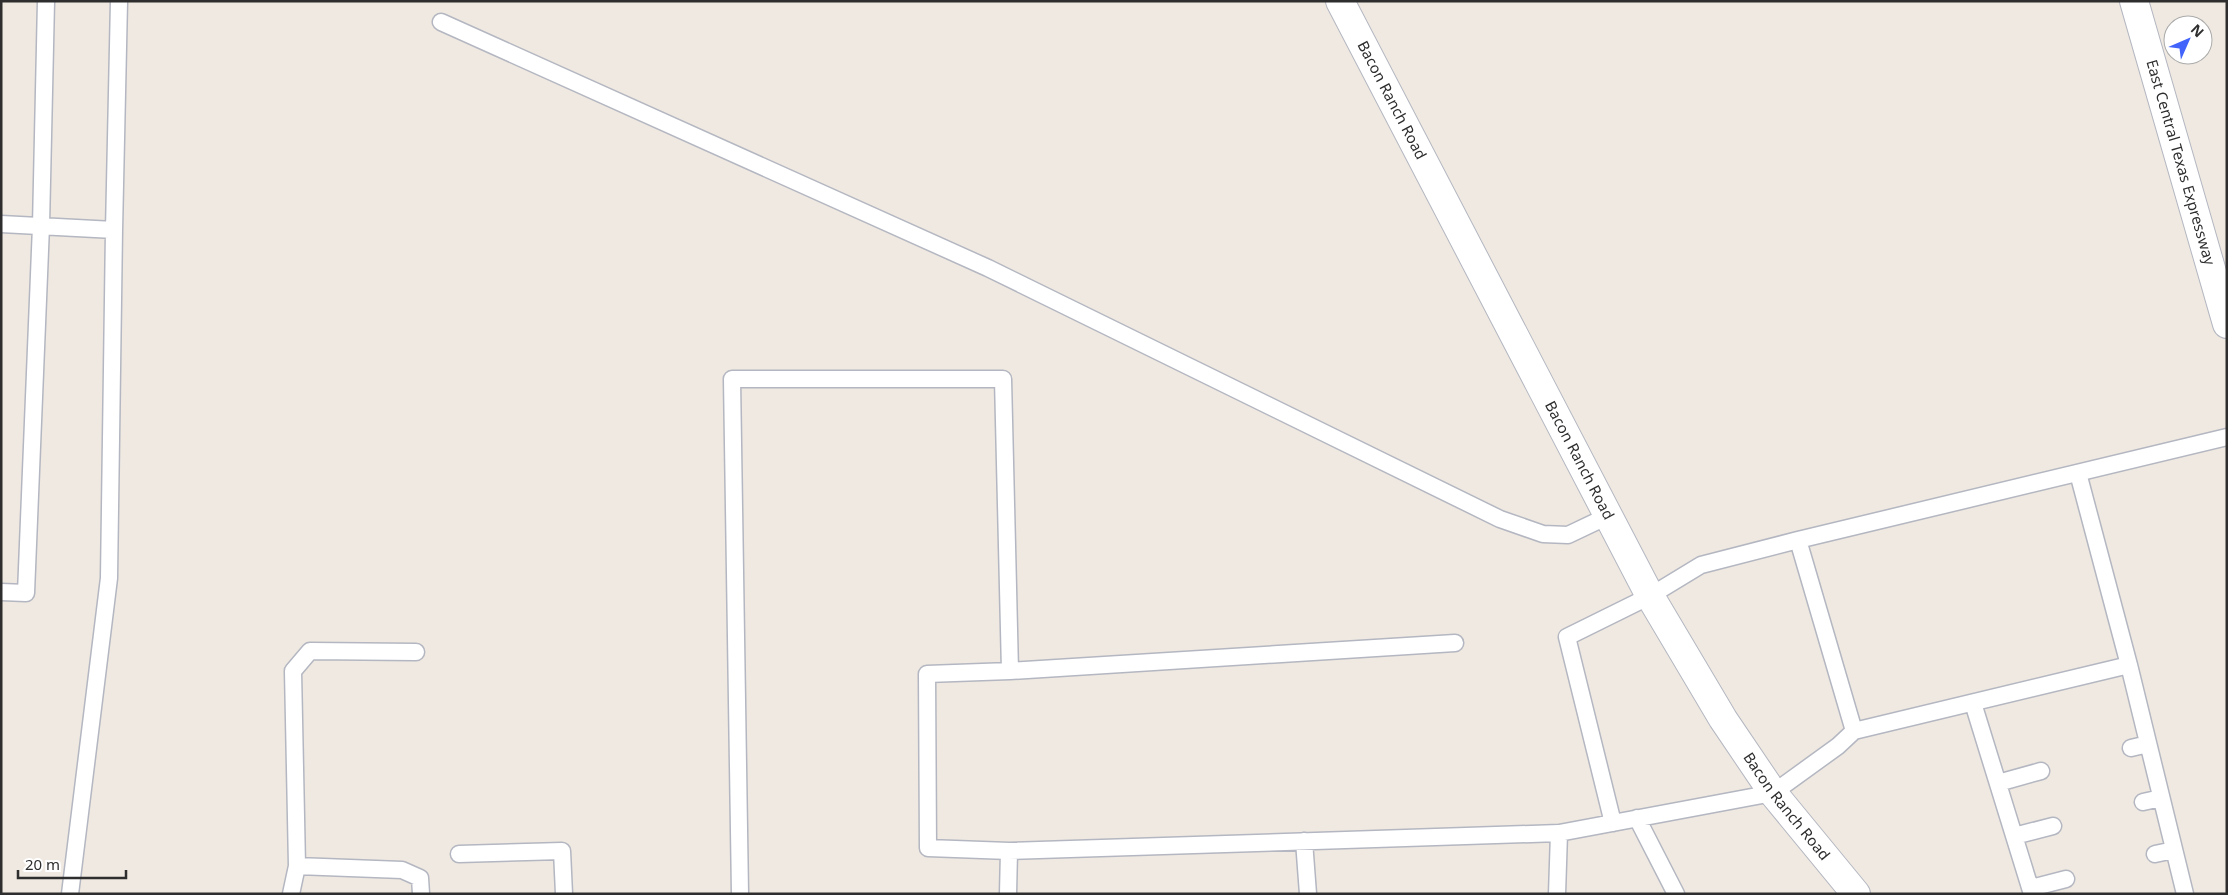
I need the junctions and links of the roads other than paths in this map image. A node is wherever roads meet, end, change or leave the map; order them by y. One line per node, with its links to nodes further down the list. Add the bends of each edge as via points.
1 (46, 1): 7 (lane)
2 (119, 1): 8 (lane)
3 (1340, 1): 12 (street, Bacon Ranch Road)
4 (2134, 1): 9 (street, East Central Texas Expressway)
5 (441, 22): 12 (lane, via 988,268 1500,518 1543,534 1568,535)
6 (1, 224): 7 (lane)
7 (41, 226): 8 (lane); 14 (lane, via 26,592)
8 (114, 230): 42 (lane, via 109,578)
9 (2227, 324)
10 (2227, 437): 11 (lane)
11 (2078, 472): 13 (lane); 18 (lane)
12 (1608, 516): 15 (street, Bacon Ranch Road)
13 (1798, 540): 15 (lane, via 1701,565); 21 (lane)
14 (1, 592)
15 (1650, 596): 26 (street, Bacon Ranch Road, via 1723,720); 30 (lane, via 1567,637)
16 (1455, 643): 19 (lane)
17 (416, 652): 39 (lane, via 310,651 293,672)
18 (2129, 665): 20 (lane); 22 (lane)
19 (1010, 670): 36 (lane, via 927,674 928,848); 46 (lane, via 1003,379 732,379)
20 (1973, 703): 21 (lane); 25 (lane)
21 (1854, 731): 26 (lane)
22 (2148, 744): 23 (lane); 27 (lane)
23 (2131, 748)
24 (2041, 772): 25 (lane)
25 (1998, 782): 33 (lane)
26 (1773, 793): 29 (lane); 51 (street, Bacon Ranch Road)
27 (2161, 798): 28 (lane); 35 (lane)
28 (2143, 802)
29 (1637, 818): 30 (lane); 50 (lane)
30 (1613, 823): 32 (lane)
31 (2052, 826): 33 (lane)
32 (1559, 832): 34 (lane); 49 (lane)
33 (2014, 836): 41 (lane)
34 (1304, 841): 36 (lane); 48 (lane)
35 (2174, 850): 38 (lane); 52 (lane)
36 (1009, 851): 47 (lane)
37 (459, 854): 45 (lane, via 562,851)
38 (2156, 854)
39 (297, 866): 43 (lane); 44 (lane, via 402,870 420,878)
40 (2066, 879): 41 (lane)
41 (2032, 891)
42 (70, 894)
43 (291, 894)
44 (421, 894)
45 (564, 894)
46 (740, 894)
47 (1008, 894)
48 (1308, 894)
49 (1557, 894)
50 (1676, 894)
51 (1856, 894)
52 (2185, 894)

